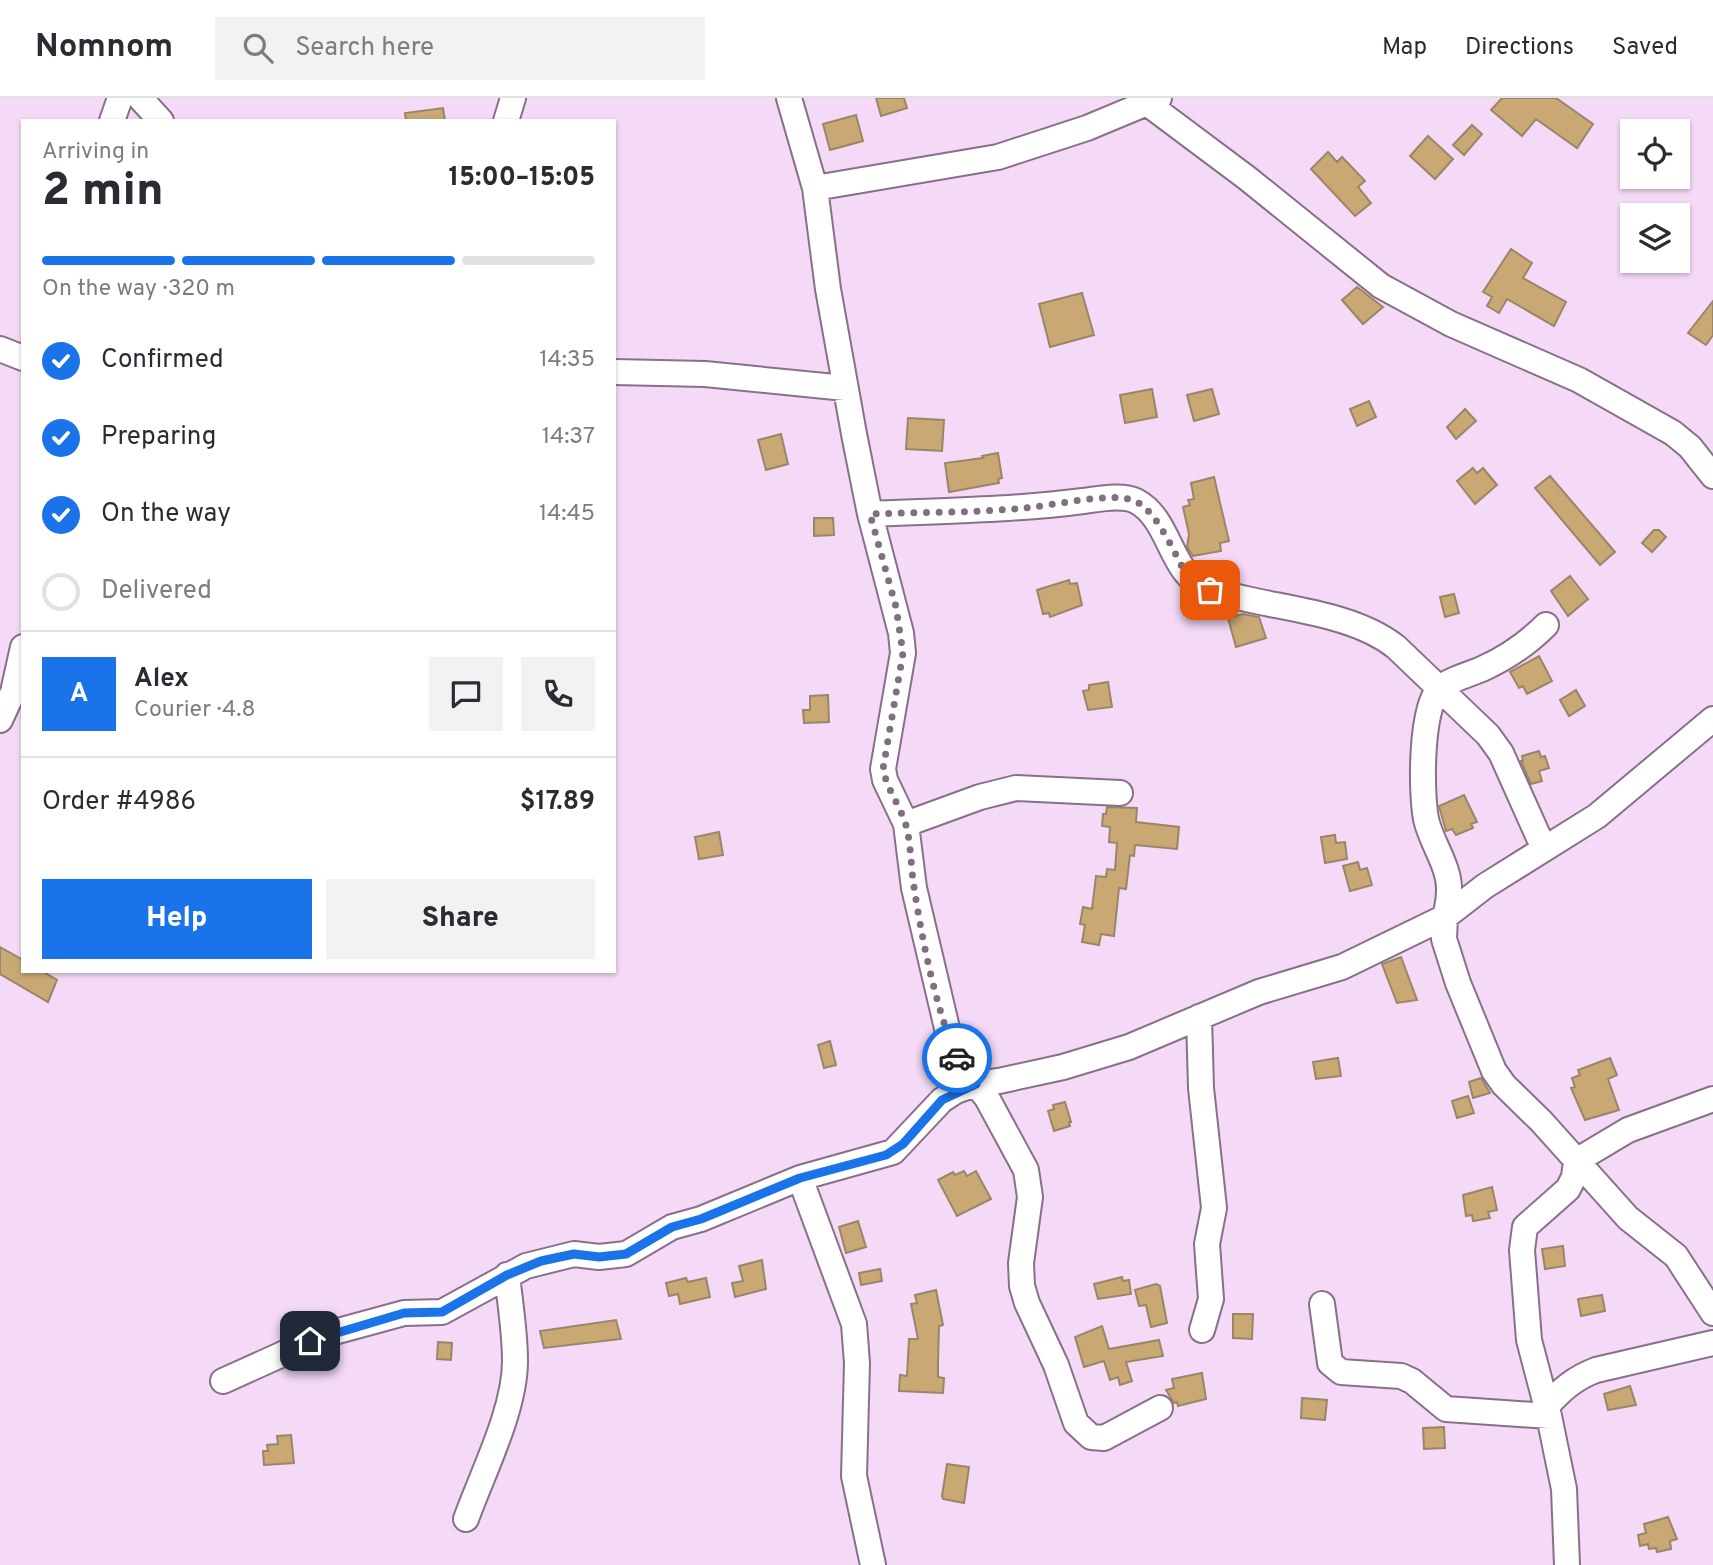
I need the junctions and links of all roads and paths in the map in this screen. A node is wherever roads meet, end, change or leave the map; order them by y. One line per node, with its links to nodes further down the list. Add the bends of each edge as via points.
1 (120, 98): 6 (street)
2 (140, 98): 7 (street)
3 (513, 98): 8 (street)
4 (789, 98): 9 (street)
5 (1149, 100): 9 (street, via 998,157); 14 (street, via 1381,286 1451,324 1579,380 1674,433)
6 (113, 119)
7 (158, 119)
8 (507, 119)
9 (815, 188): 13 (street)
10 (0, 349): 11 (street)
11 (21, 357)
12 (616, 372): 13 (street, via 705,374)
13 (845, 388): 15 (street)
14 (1713, 476)
15 (870, 514): 18 (street, via 1024,509 1134,499 1156,522 1196,585 1326,617 1383,637); 22 (street, via 901,633 903,653 883,769)
16 (1546, 625): 18 (street, via 1489,666)
17 (21, 656): 20 (street, via 13,692)
18 (1440, 688): 23 (street, via 1502,753); 24 (street, via 1425,732 1424,803)
19 (1713, 719): 23 (street, via 1597,816)
20 (0, 720)
21 (1120, 793): 22 (street, via 1016,788)
22 (906, 824): 28 (street, via 914,888 950,1041)
23 (1544, 849): 25 (street)
24 (1447, 874): 25 (street); 26 (street, via 1450,890)
25 (1485, 886): 26 (street)
26 (1445, 917): 27 (street, via 1342,967 1259,992); 30 (street, via 1444,939 1494,1071)
27 (1199, 1017): 28 (street, via 1129,1047 1063,1067); 35 (street, via 1201,1088 1214,1208 1207,1244 1211,1300)
28 (976, 1084): 31 (street, via 942,1100 893,1152); 38 (street, via 1026,1170 1030,1197 1022,1286 1076,1423 1091,1437 1104,1438)
29 (1713, 1099): 30 (street, via 1628,1130)
30 (1576, 1161): 34 (street, via 1628,1218 1676,1256); 39 (street, via 1571,1184 1525,1227 1522,1237 1529,1340)
31 (800, 1178): 32 (street, via 672,1227 626,1254 574,1254); 41 (street, via 854,1324 854,1476)
32 (507, 1275): 37 (street, via 442,1312 404,1313 327,1334); 40 (street, via 515,1362 511,1394)
33 (1322, 1304): 39 (street, via 1330,1363 1341,1372 1401,1376 1446,1409)
34 (1713, 1313)
35 (1202, 1330)
36 (1713, 1343): 39 (street, via 1578,1377 1564,1386)
37 (223, 1381)
38 (1160, 1408)
39 (1548, 1411): 42 (street, via 1565,1499)
40 (467, 1519)
41 (873, 1565)
42 (1567, 1565)

